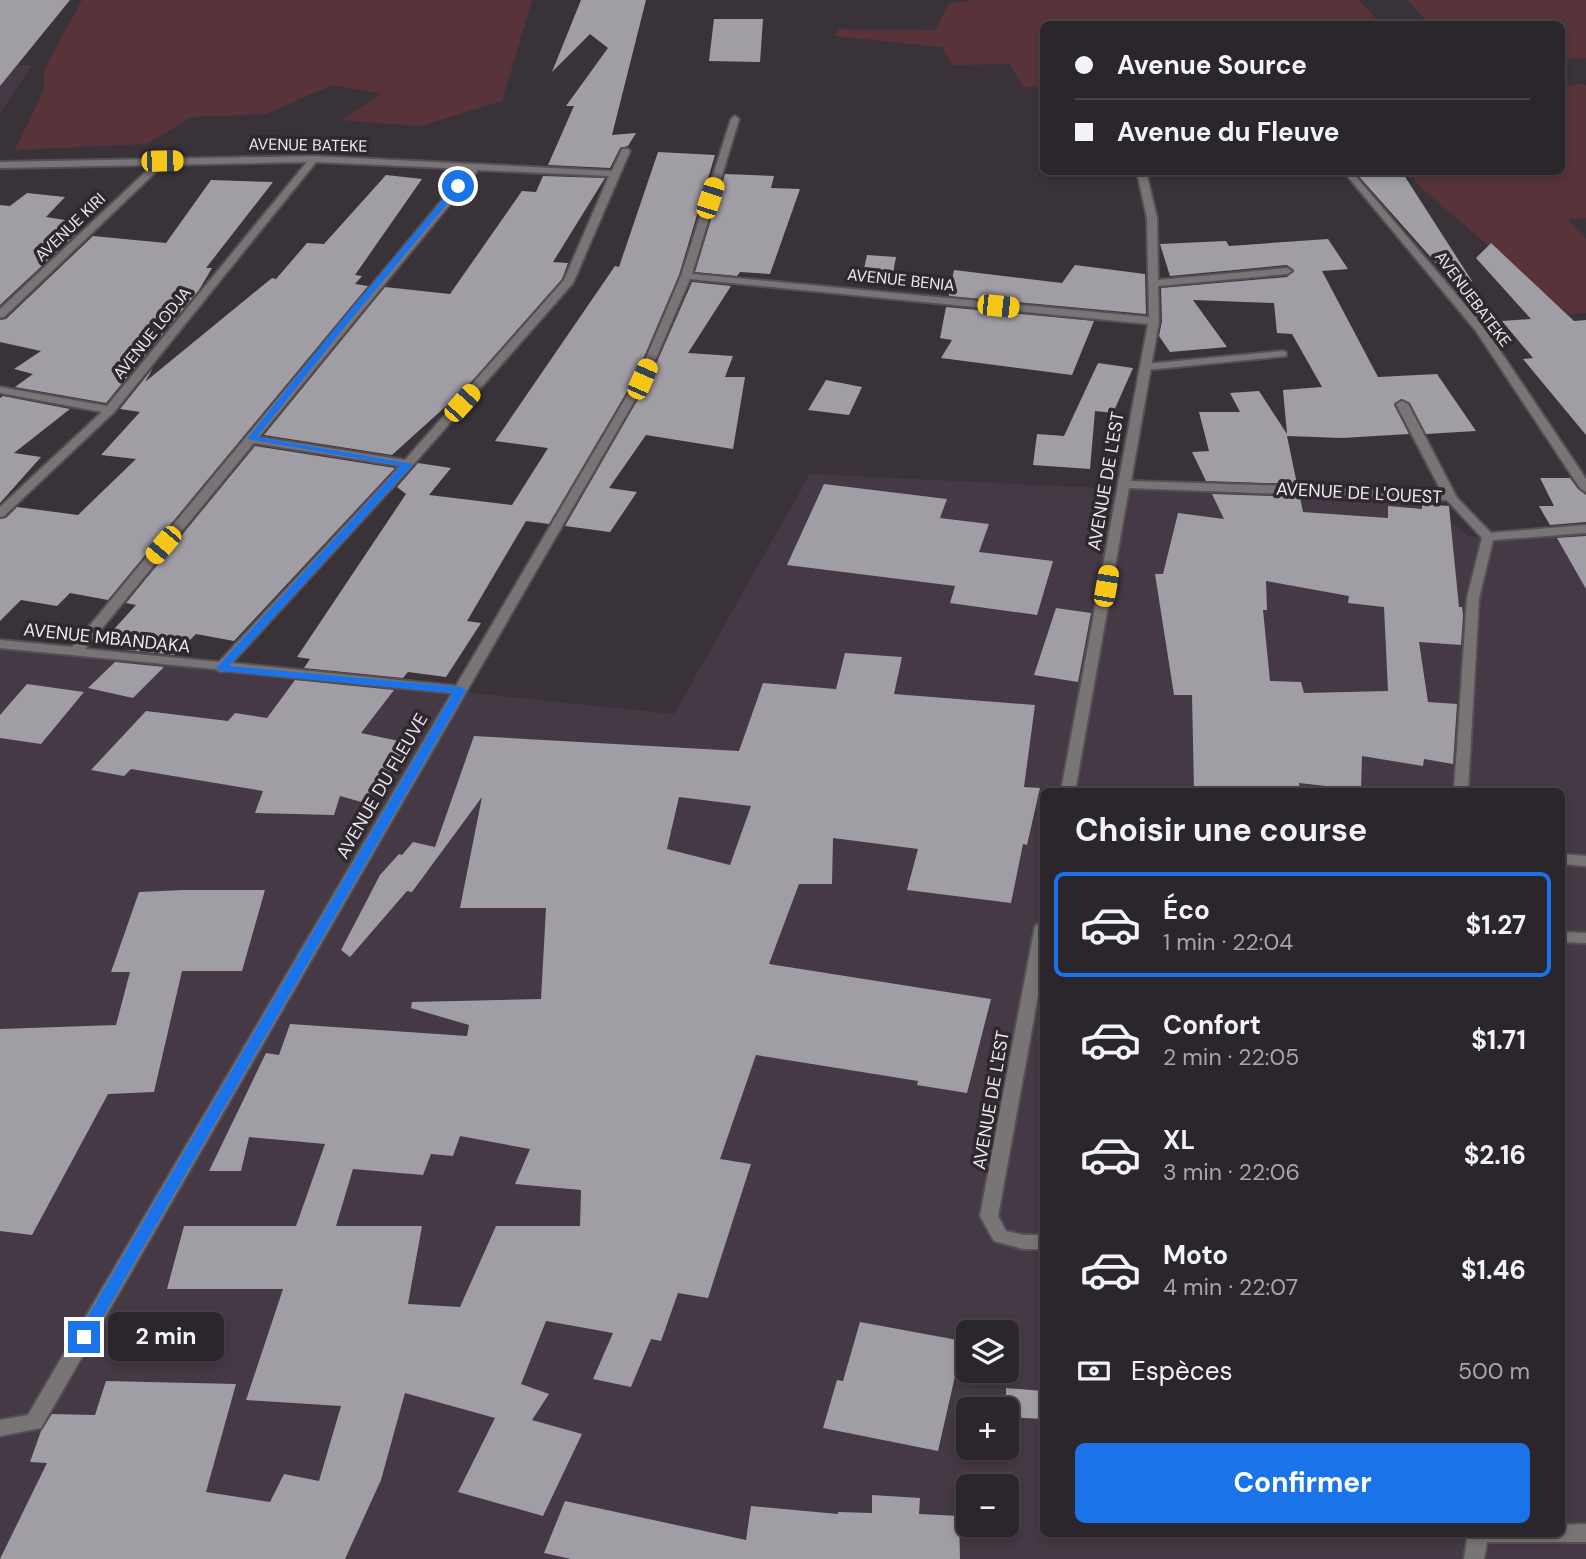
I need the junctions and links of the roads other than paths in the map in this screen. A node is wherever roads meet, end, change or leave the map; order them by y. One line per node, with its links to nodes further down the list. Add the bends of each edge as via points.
1 (735, 120): 11 (street, AVENUE DU FLEUVE)
2 (625, 150): 7 (street)
3 (314, 159): 4 (street, AVENUE BATEKE); 6 (street, AVENUE BATEKE); 19 (street, AVENUE LODJA)
4 (162, 161): 5 (street, AVENUE BATEKE); 13 (street, AVENUE KIRI)
5 (0, 165)
6 (475, 166): 7 (street, AVENUE BATEKE); 20 (street)
7 (616, 174): 21 (street, via 569,281)
8 (1143, 175): 12 (street, AVENUE DE L'EST, via 1152,218)
9 (1351, 175): 23 (street, AVENUEBATEKE, via 1480,329)
10 (1287, 271): 12 (street)
11 (686, 276): 14 (street, AVENUE BENIA); 31 (street, AVENUE DU FLEUVE, via 642,379)
12 (1154, 282): 14 (street, AVENUE DE L'EST)
13 (0, 315)
14 (1154, 321): 16 (street, AVENUE DE L'EST)
15 (1282, 354): 16 (street)
16 (1146, 367): 22 (street, AVENUE DE L'EST)
17 (0, 390): 19 (street)
18 (1402, 404): 24 (street)
19 (110, 410): 25 (street, AVENUE LODJA)
20 (251, 439): 21 (street); 29 (street)
21 (408, 464): 30 (street)
22 (1125, 484): 24 (street, AVENUE DE L'OUEST); 32 (street, AVENUE DE L'EST)
23 (1586, 488)
24 (1451, 498): 27 (street, AVENUE DE L'OUEST)
25 (0, 513)
26 (1586, 530): 27 (street)
27 (1488, 537): 33 (street, via 1473,598)
28 (0, 644): 29 (street, AVENUE MBANDAKA)
29 (75, 652): 30 (street, AVENUE MBANDAKA)
30 (221, 668): 31 (street, AVENUE MBANDAKA)
31 (460, 690): 40 (street, AVENUE DU FLEUVE, via 34,1422)
32 (1069, 788)
33 (1461, 788)
34 (1565, 859): 35 (street)
35 (1586, 861)
36 (1565, 937): 37 (street)
37 (1586, 938)
38 (1040, 942): 39 (street, AVENUE DE L'EST, via 989,1216 1000,1236)
39 (1040, 1242)
40 (0, 1429)
41 (1565, 1533): 42 (street)
42 (1586, 1533)
43 (1477, 1537): 44 (street)
44 (1474, 1559)

